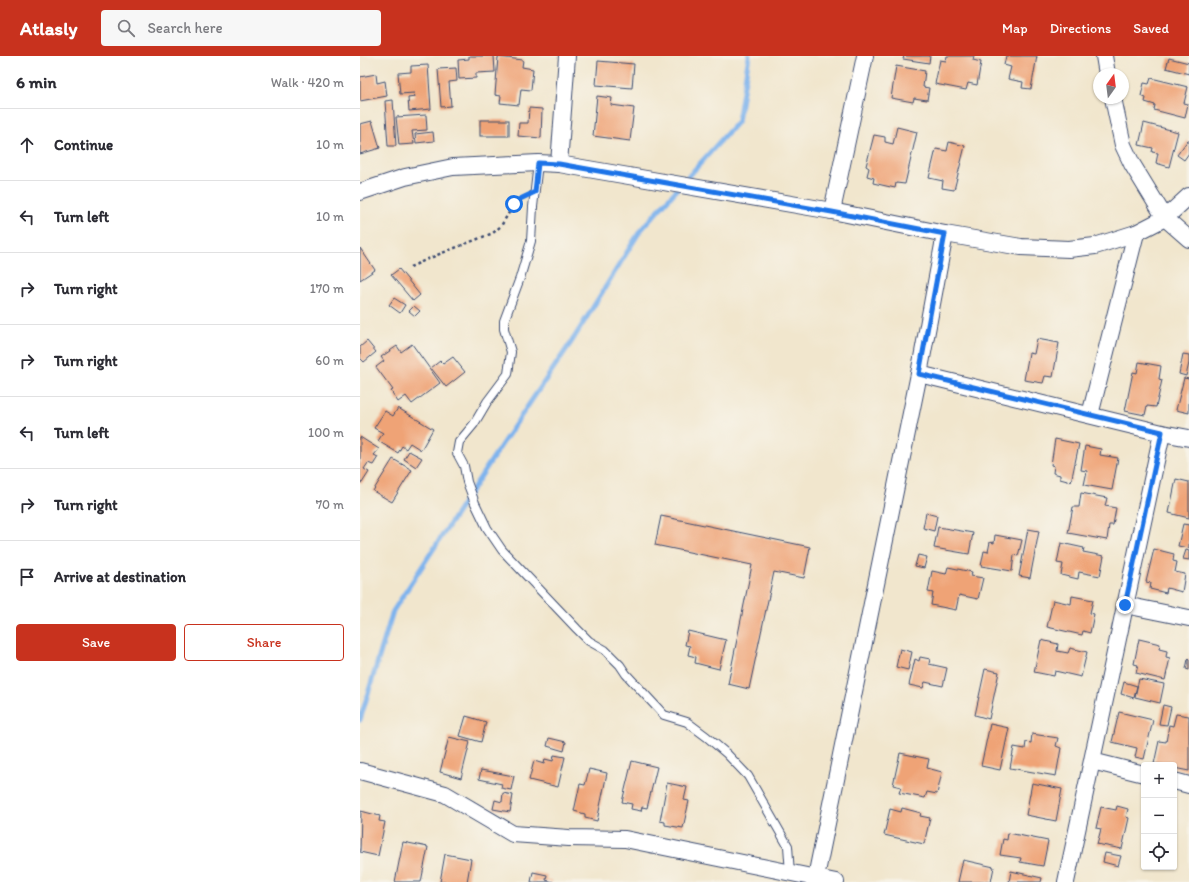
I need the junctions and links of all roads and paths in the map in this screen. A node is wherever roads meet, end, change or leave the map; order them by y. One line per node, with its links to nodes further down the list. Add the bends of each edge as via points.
1 (567, 56): 7 (street)
2 (865, 56): 11 (street)
3 (1104, 56): 4 (street)
4 (1106, 68)
5 (1114, 104): 12 (street, via 1123,145)
6 (538, 163): 7 (street); 8 (street, via 453,167 405,177); 9 (lane)
7 (559, 164): 11 (street)
8 (360, 192)
9 (535, 192): 16 (path, via 518,200 502,226 493,233); 28 (lane, via 531,241 504,321 511,352 508,374 457,447 467,482 487,528 502,550 577,629 620,665 664,715 687,722 727,754 748,776 788,846)
10 (1189, 196): 12 (street)
11 (832, 212): 13 (street)
12 (1165, 218): 14 (street); 15 (street)
13 (945, 234): 14 (street, via 1021,247 1069,249 1095,246); 17 (street)
14 (1136, 234): 18 (street)
15 (1189, 239)
16 (410, 267)
17 (919, 374): 18 (street); 29 (street)
18 (1090, 415): 19 (street)
19 (1162, 432): 20 (street); 21 (street)
20 (1189, 438)
21 (1125, 605): 22 (street); 23 (street)
22 (1189, 618)
23 (1092, 761): 25 (street); 31 (street)
24 (360, 771): 28 (street, via 445,794 513,834 625,839)
25 (1141, 773)
26 (1177, 782): 27 (street)
27 (1189, 785)
28 (790, 873): 29 (street)
29 (815, 880): 30 (street)
30 (836, 882)
31 (1066, 882)

